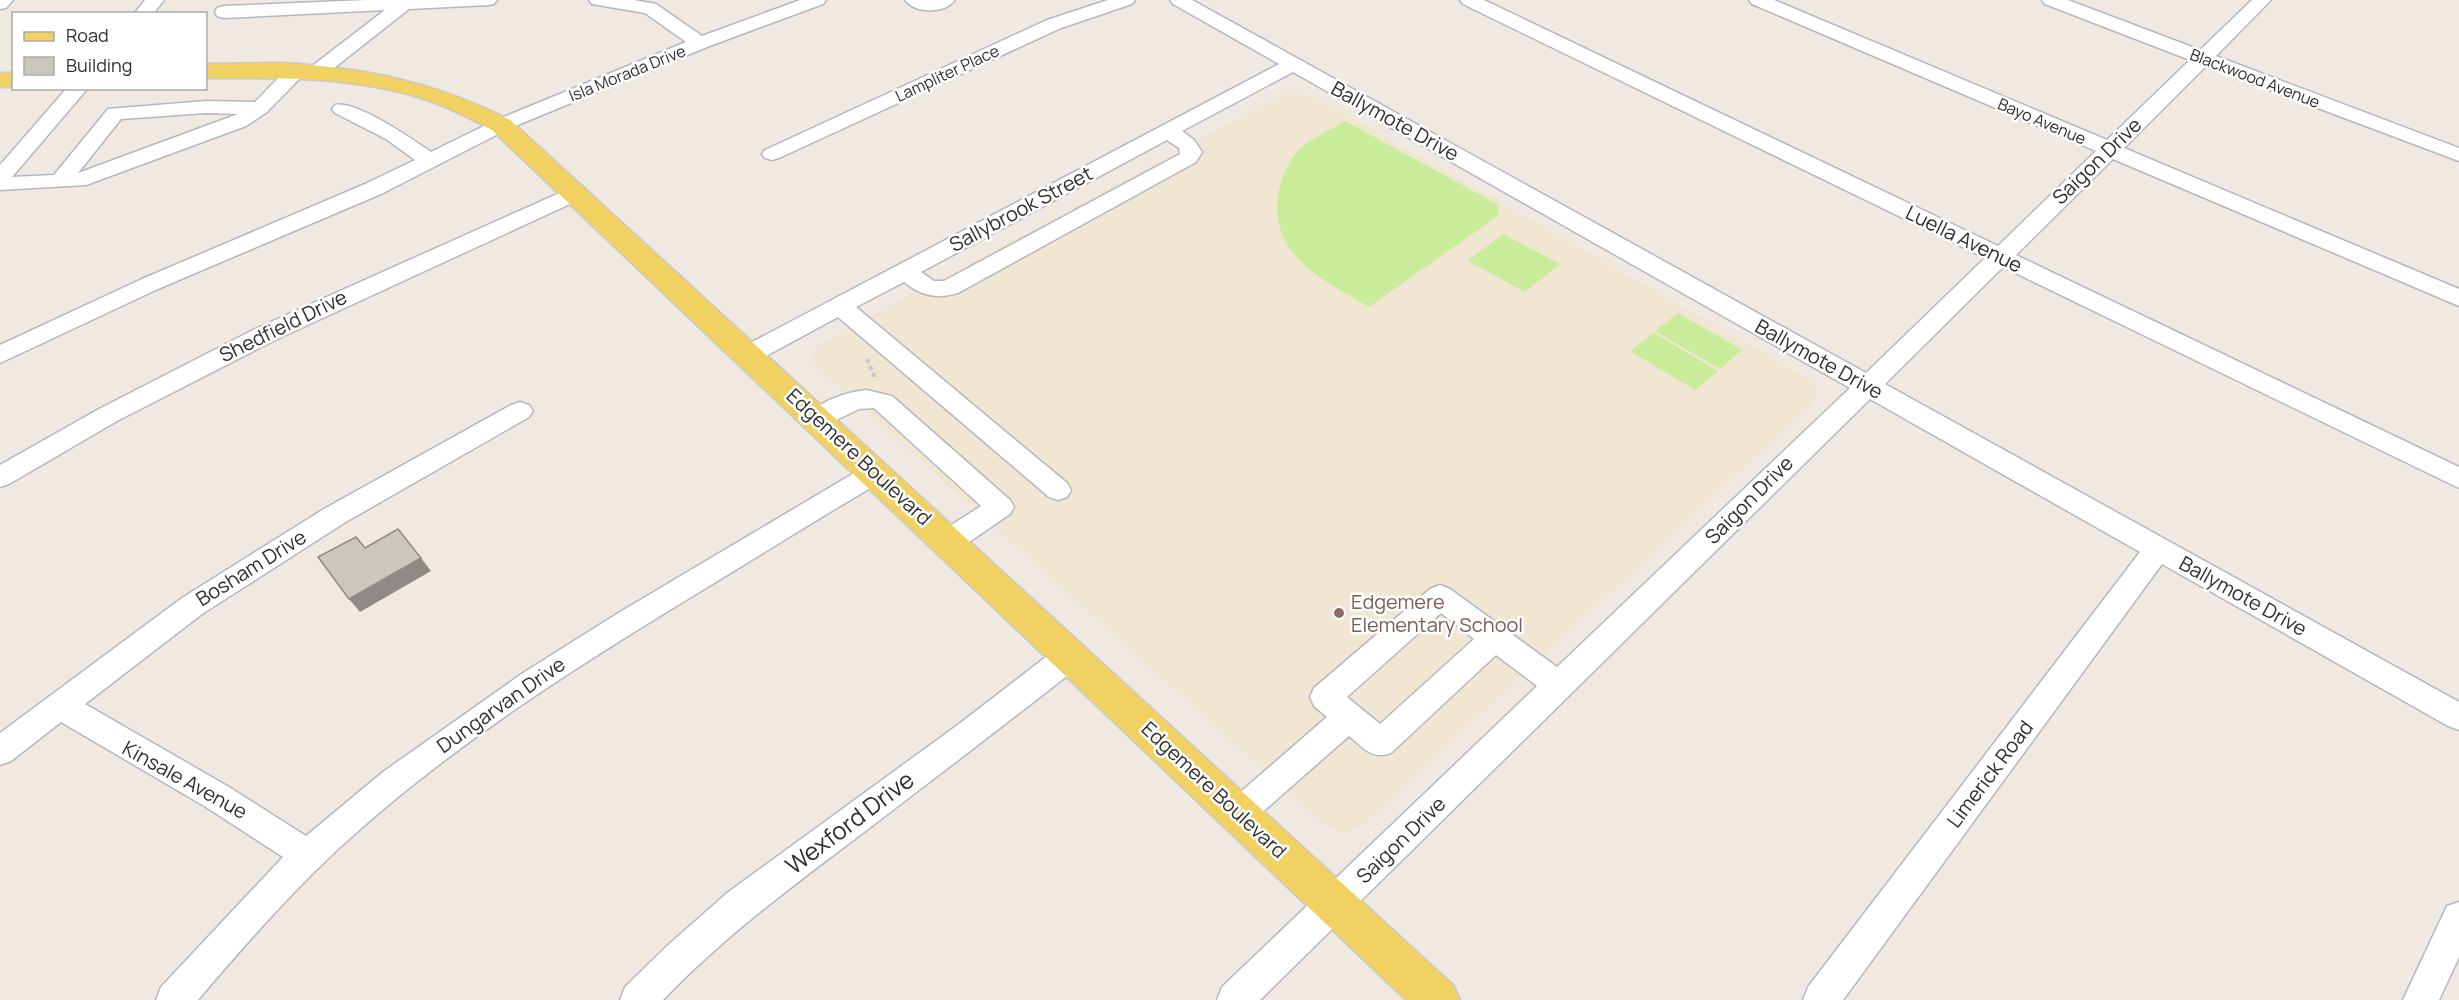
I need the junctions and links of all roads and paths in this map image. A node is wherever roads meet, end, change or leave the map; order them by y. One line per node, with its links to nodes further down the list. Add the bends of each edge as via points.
1 (4, 0): 14 (street)
2 (155, 0): 15 (street)
3 (488, 0): 13 (street)
4 (598, 0): 18 (street, via 650,8)
5 (784, 0): 17 (street, Isla Morada Drive)
6 (817, 0): 17 (street, Isla Morada Drive)
7 (1126, 0): 29 (street, Lampliter Place, via 1054,24)
8 (1179, 0): 20 (street, Ballymote Drive)
9 (1469, 0): 36 (street, Luella Avenue)
10 (1758, 0): 28 (street, Bayo Avenue)
11 (2051, 0): 19 (street, Blackwood Avenue)
12 (2262, 0): 19 (street, Saigon Drive)
13 (406, 2): 16 (street); 22 (street)
14 (0, 4)
15 (145, 12)
16 (224, 12)
17 (753, 23): 18 (street, Isla Morada Drive)
18 (700, 43): 26 (street, Isla Morada Drive)
19 (2203, 58): 28 (street, Saigon Drive); 30 (street, Blackwood Avenue)
20 (1293, 64): 27 (street, Sallybrook Street); 42 (street, Ballymote Drive)
21 (207, 71): 22 (main road, Edgemere Boulevard)
22 (308, 71): 24 (street); 26 (main road, Edgemere Boulevard, via 372,77 437,95)
23 (76, 90): 32 (street)
24 (260, 108): 33 (street, via 239,122 91,176); 33 (street, via 115,113)
25 (342, 109): 31 (street, via 393,135)
26 (501, 125): 31 (street, Isla Morada Drive); 35 (main road, Edgemere Boulevard)
27 (1168, 131): 37 (street, Sallybrook Street); 37 (street, via 1187,144 1192,152 1188,158 960,283 937,291 927,289)
28 (2109, 149): 36 (street, Saigon Drive); 38 (street, Bayo Avenue)
29 (772, 154)
30 (2459, 155)
31 (429, 160): 40 (street, Isla Morada Drive, via 373,189 150,284)
32 (0, 178)
33 (61, 180): 34 (street)
34 (0, 184)
35 (575, 193): 41 (main road, Edgemere Boulevard); 46 (street, Shedfield Drive, via 264,335 108,415)
36 (2000, 256): 42 (street, Saigon Drive); 47 (street, Luella Avenue)
37 (906, 271): 39 (street, Sallybrook Street)
38 (2459, 298)
39 (840, 306): 41 (street, Sallybrook Street); 48 (street)
40 (0, 355)
41 (748, 355): 44 (main road, Edgemere Boulevard)
42 (1867, 386): 50 (street, Ballymote Drive); 53 (street, Saigon Drive)
43 (520, 411): 54 (street, Bosham Drive, via 258,562 120,658)
44 (818, 420): 45 (main road, Edgemere Boulevard); 49 (street, via 855,399 871,397 883,402 1000,507)
45 (875, 473): 49 (main road, Edgemere Boulevard); 59 (street, Dungarvan Drive, via 652,606 480,717 385,789)
46 (0, 477)
47 (2459, 478)
48 (1058, 490)
49 (949, 541): 52 (main road, Edgemere Boulevard)
50 (2158, 549): 56 (street, Ballymote Drive); 66 (street, Limerick Road)
51 (1495, 638): 53 (street); 55 (street, via 1380,743); 55 (street, via 1440,597 1325,697)
52 (1071, 655): 58 (main road, Edgemere Boulevard); 63 (street, Wexford Drive, via 739,905)
53 (1559, 686): 60 (street, Saigon Drive)
54 (61, 706): 57 (street, Bosham Drive); 59 (street, Kinsale Avenue, via 268,826)
55 (1349, 717): 58 (street)
56 (2459, 717)
57 (0, 752)
58 (1239, 813): 60 (main road, Edgemere Boulevard)
59 (308, 856): 62 (street, Dungarvan Drive, via 253,910)
60 (1335, 904): 64 (street, Saigon Drive); 65 (main road, Edgemere Boulevard)
61 (2459, 918): 67 (street)
62 (174, 1000)
63 (638, 1000)
64 (1235, 1000)
65 (1438, 1000)
66 (1821, 1000)
67 (2421, 1000)

